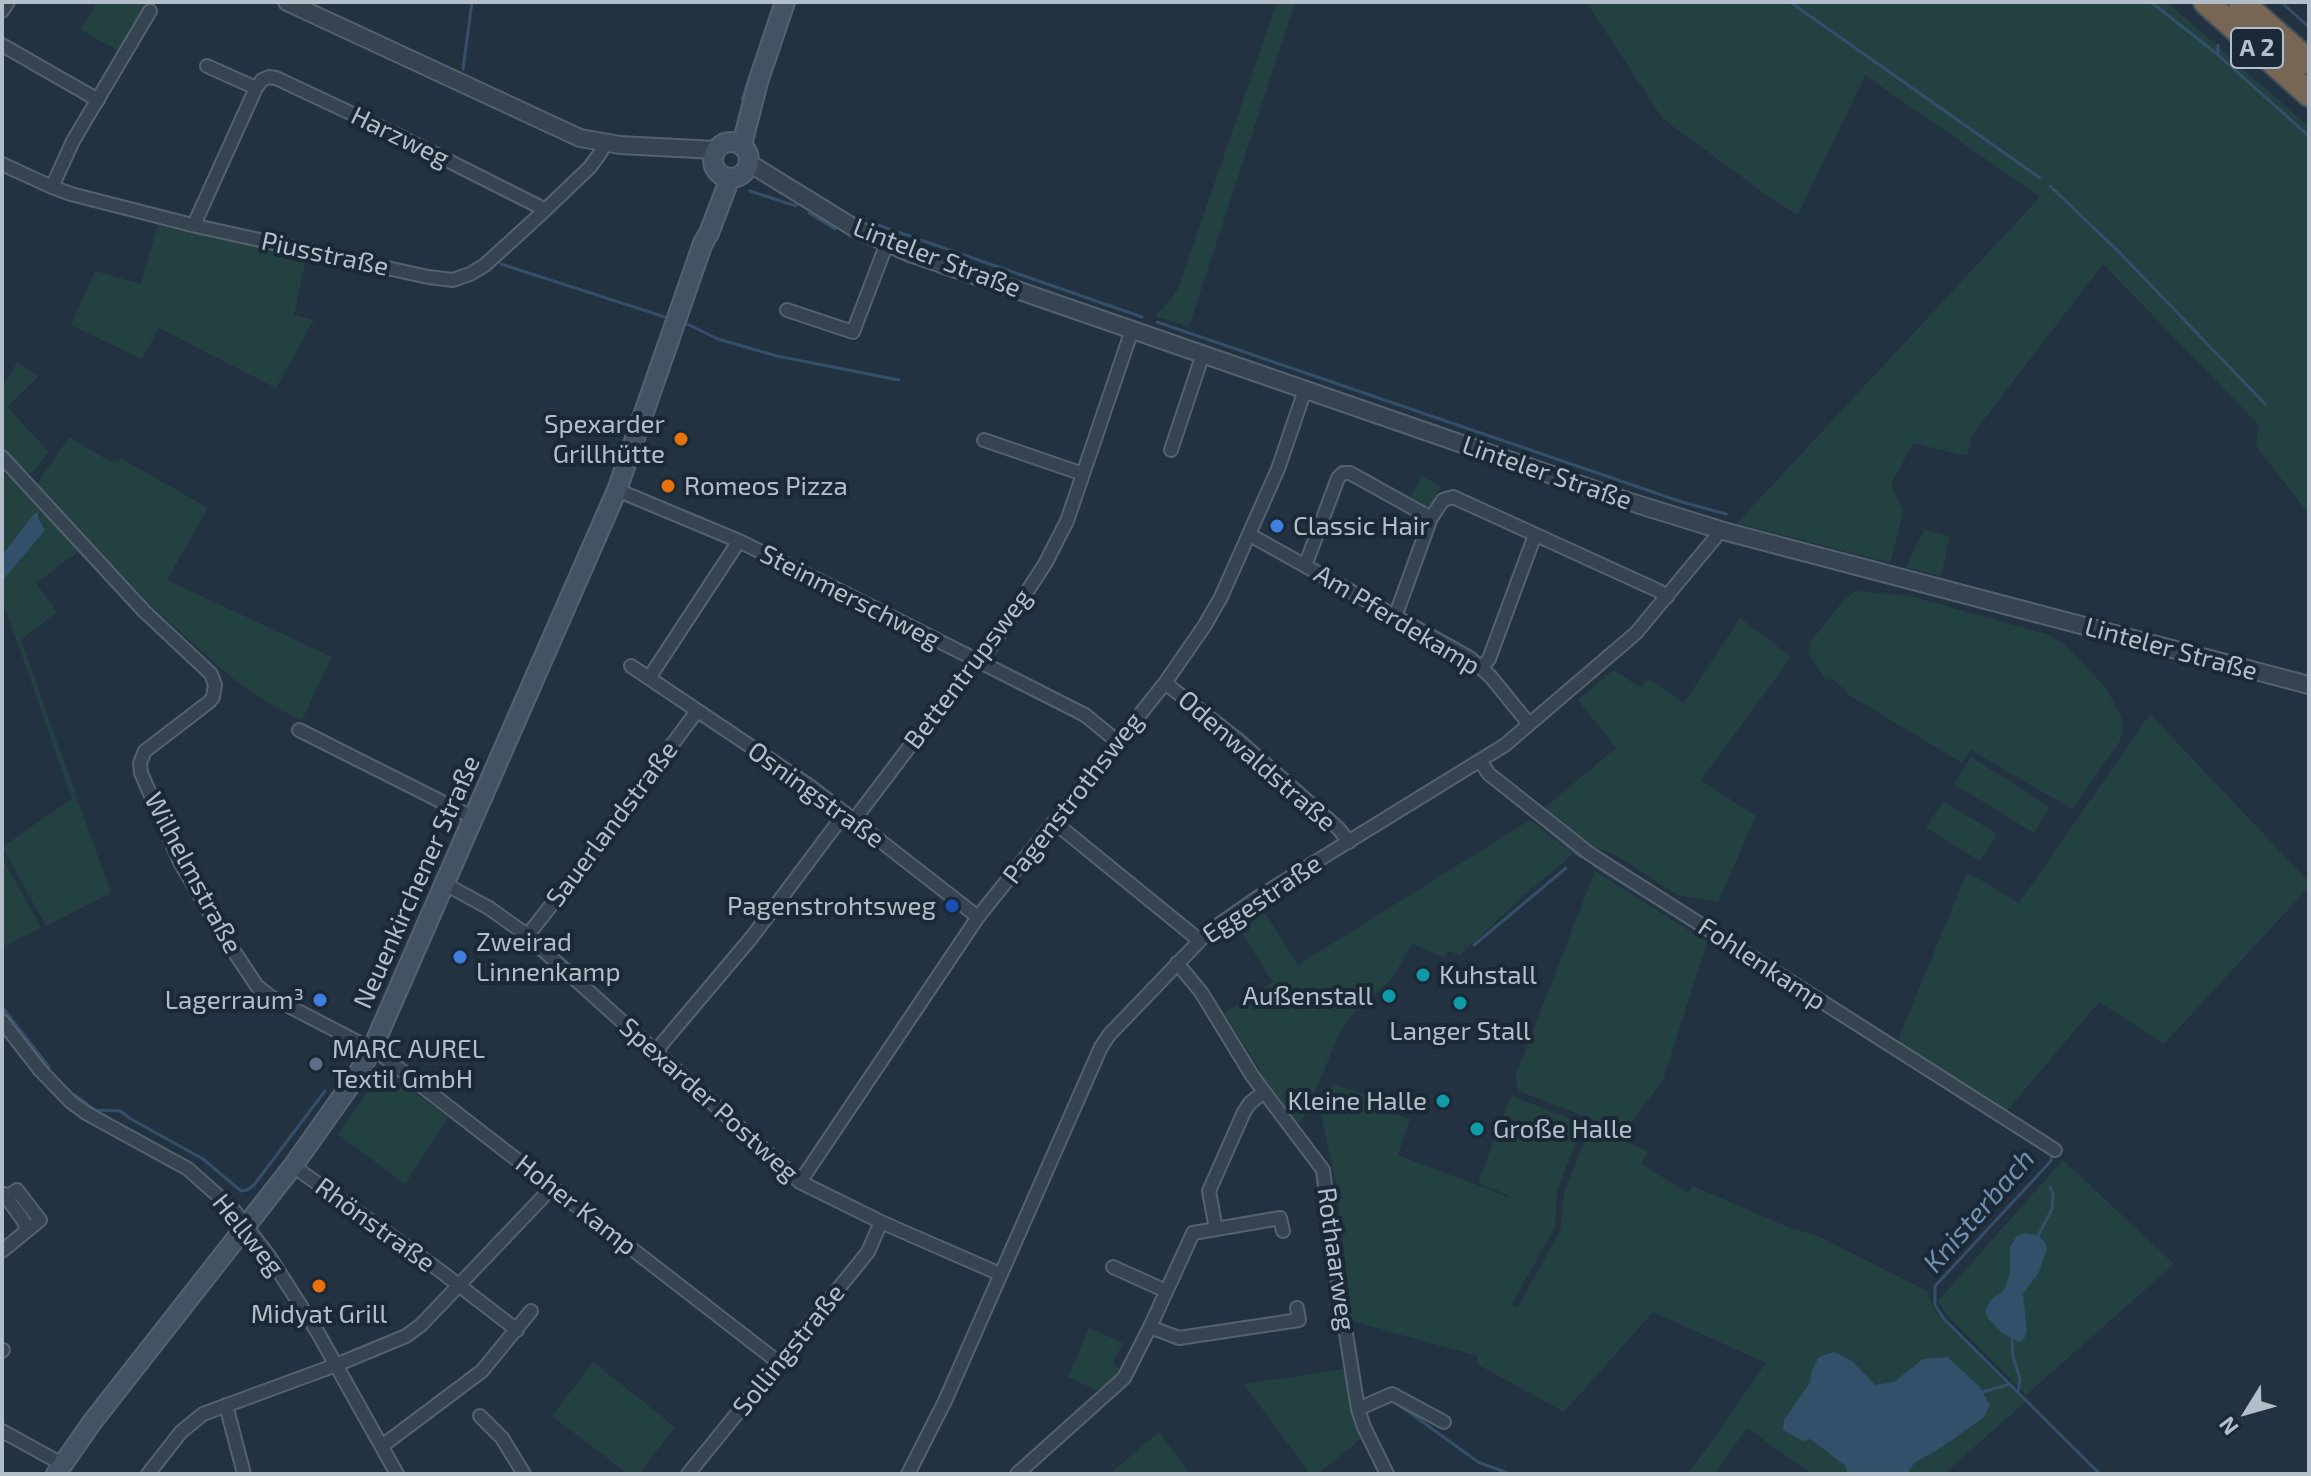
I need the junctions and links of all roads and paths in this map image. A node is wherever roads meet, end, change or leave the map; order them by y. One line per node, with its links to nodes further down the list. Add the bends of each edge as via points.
1 (8, 2): 6 (street)
2 (287, 2): 14 (street, Linteler Straße, via 562,130)
3 (785, 2): 15 (main road, Neuenkirchener Straße)
4 (2206, 2): 12 (highway, A 2)
5 (2241, 2): 9 (highway, A 2)
6 (2, 11)
7 (150, 11): 13 (street)
8 (2, 45): 13 (street)
9 (2309, 62)
10 (207, 66): 11 (street, Harzweg)
11 (256, 88): 18 (street, Harzweg, via 262,80 276,78); 19 (street)
12 (2309, 94)
13 (98, 100): 17 (street)
14 (603, 143): 15 (street, Linteler Straße); 18 (street, Piusstraße, via 590,167)
15 (730, 161): 20 (street, Linteler Straße, via 797,191); 29 (main road, Neuenkirchener Straße)
16 (2, 164): 17 (street, Piusstraße)
17 (52, 187): 19 (street, Piusstraße)
18 (543, 212): 19 (street, Piusstraße, via 485,265 453,280)
19 (196, 226)
20 (887, 243): 21 (street, via 853,332); 22 (street, Linteler Straße)
21 (787, 310)
22 (1132, 330): 23 (street, Linteler Straße); 28 (street, Bettentrupsweg)
23 (1203, 354): 24 (street, Linteler Straße); 26 (street)
24 (1305, 390): 31 (street, Linteler Straße); 32 (street, Pagenstrothsweg)
25 (984, 440): 28 (street)
26 (1171, 450)
27 (3, 460): 59 (street, Wilhelmstraße, via 149,616 211,674 213,697 145,751 140,763 166,834 221,932 250,977 271,997)
28 (1083, 474): 38 (street, Bettentrupsweg, via 1045,564)
29 (617, 490): 34 (street, Steinmerschweg); 50 (main road, Neuenkirchener Straße)
30 (1431, 518): 33 (street, via 1443,500 1453,497); 35 (street, via 1343,473); 37 (street)
31 (1718, 529): 36 (street, Eggestraße); 43 (street, Linteler Straße)
32 (1250, 535): 35 (street, Am Pferdekamp); 42 (street, Pagenstrothsweg, via 1205,625)
33 (1535, 535): 36 (street); 40 (street)
34 (739, 541): 38 (street, Steinmerschweg); 41 (street)
35 (1305, 566): 37 (street, Am Pferdekamp)
36 (1667, 597): 45 (street, Eggestraße, via 1636,633)
37 (1395, 617): 40 (street, Am Pferdekamp)
38 (978, 661): 47 (street, Steinmerschweg, via 1085,715); 49 (street, Bettentrupsweg)
39 (631, 666): 41 (street, Osningstraße)
40 (1482, 667): 45 (street, Am Pferdekamp)
41 (649, 678): 44 (street, Osningstraße)
42 (1165, 683): 47 (street, Pagenstrothsweg); 52 (street, Odenwaldstraße, via 1237,739)
43 (2309, 685)
44 (697, 711): 49 (street, Osningstraße); 55 (street, Sauerlandstraße)
45 (1529, 724): 48 (street, Eggestraße)
46 (299, 730): 50 (street)
47 (1118, 742): 51 (street, Pagenstrothsweg)
48 (1480, 761): 52 (street, Eggestraße); 62 (street, Fohlenkamp, via 1489,774 1595,857)
49 (849, 816): 54 (street, Osningstraße); 60 (street, Bettentrupsweg)
50 (474, 818): 53 (main road, Neuenkirchener Straße)
51 (1054, 822): 54 (street, Pagenstrothsweg); 56 (street)
52 (1349, 842): 56 (street, Eggestraße)
53 (445, 884): 55 (street, Spexarder Postweg); 59 (main road, Neuenkirchener Straße)
54 (978, 917): 64 (street, Pagenstrothsweg)
55 (527, 936): 60 (street, Spexarder Postweg)
56 (1199, 940): 57 (street, Eggestraße)
57 (1177, 963): 61 (street, Rothaarweg); 73 (street, Eggestraße, via 1101,1047)
58 (2, 1021): 68 (street, Hellweg, via 71,1102 188,1169 233,1209)
59 (372, 1049): 63 (main road, Neuenkirchener Straße); 65 (street, Hoher Kamp)
60 (655, 1052): 64 (street, Spexarder Postweg)
61 (1264, 1092): 69 (street, via 1244,1112 1209,1191); 83 (street, Rothaarweg, via 1323,1170)
62 (2055, 1150)
63 (293, 1166): 68 (main road, Neuenkirchener Straße); 74 (street, Rhönstraße)
64 (800, 1182): 67 (street, Spexarder Postweg)
65 (551, 1186): 74 (street); 80 (street, Hoher Kamp)
66 (4, 1194): 71 (street, via 27,1230)
67 (881, 1222): 73 (street, Spexarder Postweg); 80 (street, Sollingstraße, via 868,1252)
68 (244, 1226): 81 (street, Hellweg, via 269,1256); 88 (main road, Neuenkirchener Straße)
69 (1216, 1229): 70 (street, via 1280,1218); 75 (street, via 1193,1233)
70 (1283, 1231)
71 (2, 1251)
72 (1113, 1267): 75 (street)
73 (1000, 1274): 94 (street, Eggestraße)
74 (458, 1285): 79 (street, Rhönstraße); 81 (street, via 406,1336)
75 (1166, 1291): 78 (street)
76 (1297, 1308): 78 (street, via 1299,1320 1179,1338)
77 (531, 1311): 79 (street)
78 (1150, 1327): 95 (street, via 1124,1378)
79 (517, 1330): 87 (street, via 482,1371)
80 (778, 1362): 93 (street, Sollingstraße)
81 (336, 1365): 82 (street); 87 (street, Hellweg)
82 (226, 1405): 89 (street, via 203,1414 181,1432); 90 (street)
83 (1358, 1409): 85 (street, via 1392,1394); 96 (street, Rothaarweg)
84 (480, 1416): 92 (street, via 502,1438)
85 (1444, 1422)
86 (2, 1431): 88 (street)
87 (382, 1446): 91 (street, Hellweg)
88 (59, 1469)
89 (148, 1474)
90 (244, 1474)
91 (397, 1474)
92 (524, 1474)
93 (688, 1474)
94 (908, 1474)
95 (1017, 1474)
96 (1387, 1474)

